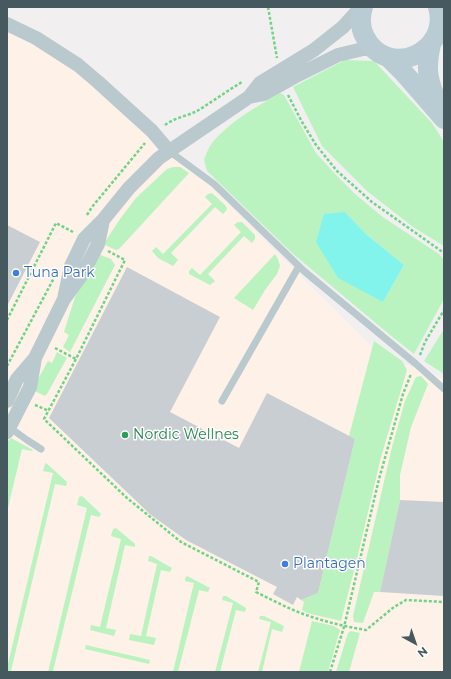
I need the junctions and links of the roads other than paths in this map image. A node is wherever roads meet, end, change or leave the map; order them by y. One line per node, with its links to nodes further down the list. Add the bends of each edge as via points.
1 (362, 7): 5 (main road, via 362,28 367,40); 6 (street, via 343,27 314,50 260,83)
2 (438, 7): 4 (main road, via 439,27)
3 (7, 24): 8 (street, via 36,38 78,65 152,131)
4 (431, 44): 5 (main road, via 415,56 402,59); 7 (main road, via 427,71)
5 (381, 53): 6 (street, via 363,49 338,55 264,94); 7 (main road, via 404,73)
6 (249, 97): 8 (street)
7 (444, 118)
8 (169, 151): 9 (lane, via 214,184); 10 (street, via 129,188 84,239 71,266 64,299)
9 (299, 266): 11 (lane); 13 (lane)
10 (35, 358): 12 (street, via 17,379); 14 (street, via 30,387)
11 (444, 389)
12 (7, 401)
13 (222, 401)
14 (8, 429): 15 (lane)
15 (41, 449)

